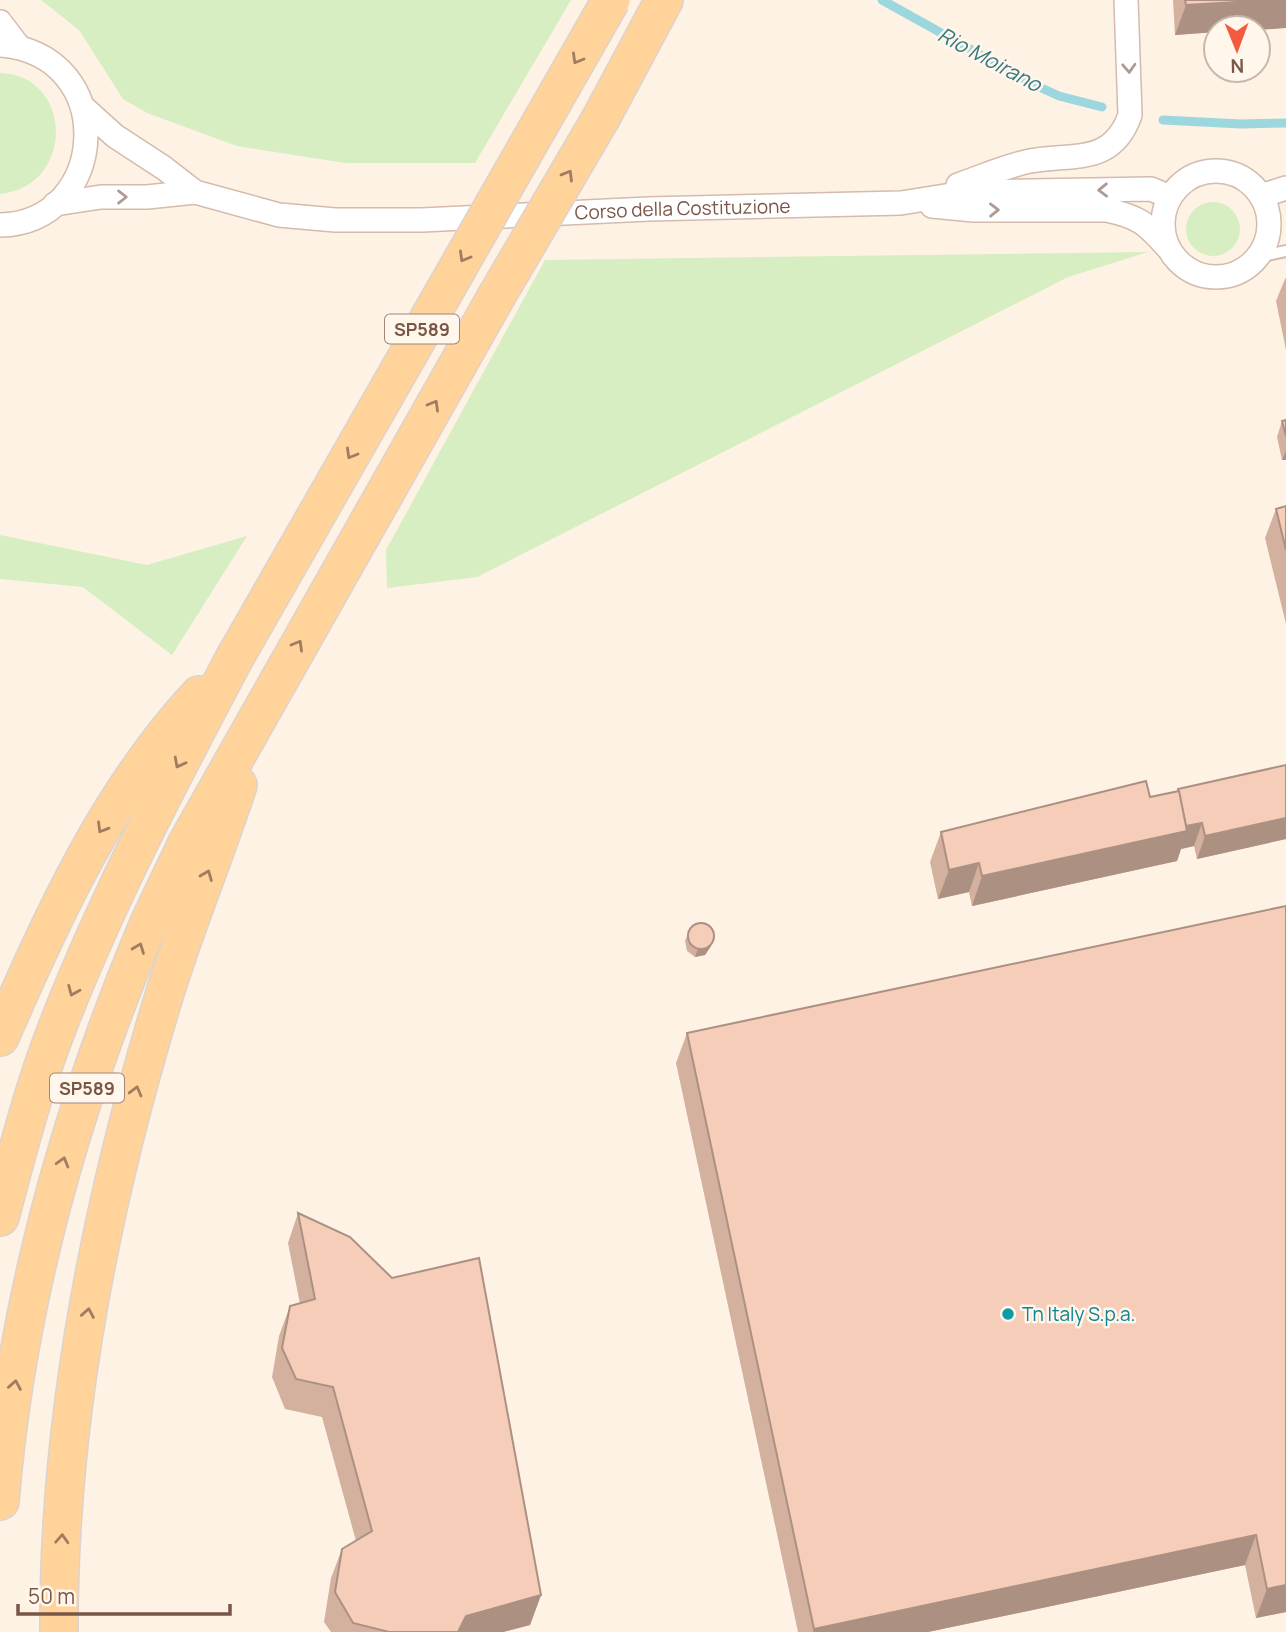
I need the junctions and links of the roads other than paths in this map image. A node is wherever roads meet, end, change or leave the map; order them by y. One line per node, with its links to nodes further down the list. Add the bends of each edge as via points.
1 (611, 0): 18 (main road, SP589, one-way to 18, bridge)
2 (664, 0): 19 (main road, SP589, one-way to 2, bridge)
3 (1126, 0): 11 (street, one-way to 11, via 1130,115 1124,133 1110,146 1088,155 1030,161)
4 (0, 22): 5 (street)
5 (10, 46): 6 (street, via 47,59 70,80)
6 (83, 108): 8 (street); 12 (street, via 88,134 84,160 72,185)
7 (1286, 188): 9 (street)
8 (195, 192): 11 (street, Corso della Costituzione, via 279,215 335,220); 12 (street, one-way to 8)
9 (1261, 195): 10 (street, via 1251,183 1223,171 1193,176); 14 (street)
10 (1170, 197): 11 (street, Corso della Costituzione, one-way to 11, via 1151,189 984,192); 15 (street, via 1163,213)
11 (901, 203): 15 (street, one-way to 15, via 974,210 1107,209 1147,223)
12 (55, 204): 13 (street, via 31,219)
13 (0, 225)
14 (1278, 228): 17 (street)
15 (1168, 248): 17 (street, via 1188,270 1216,278 1242,271)
16 (1286, 251): 17 (lane)
17 (1258, 257)
18 (233, 659): 20 (main road, one-way to 20, via 171,725 121,796 80,864); 21 (main road, SP589, one-way to 21, via 141,834 81,970 28,1111)
19 (264, 705): 22 (main road, SP589, one-way to 19, via 33,1283 72,1132 145,933 187,844); 23 (main road, one-way to 19, via 72,1418 116,1166 162,1003)
20 (0, 1037)
21 (0, 1217)
22 (0, 1501)
23 (59, 1632)

